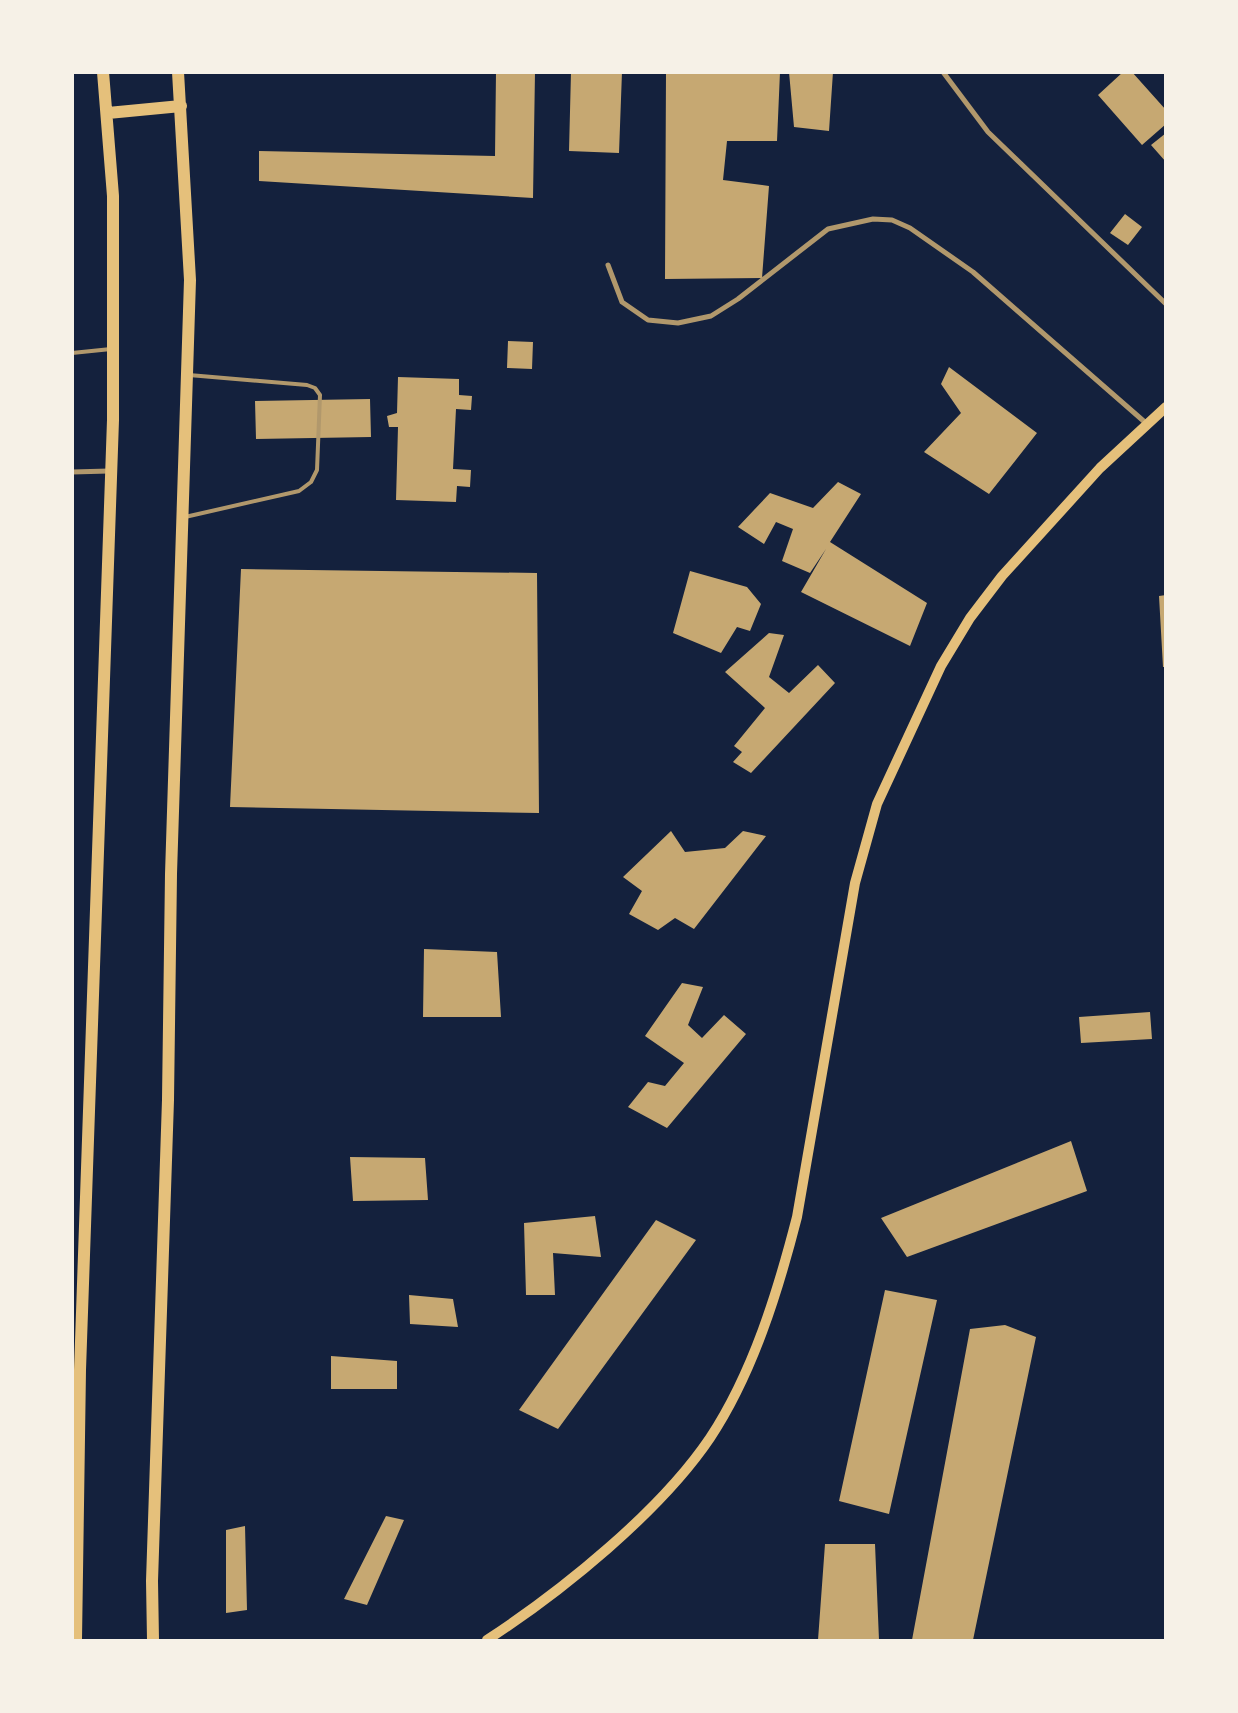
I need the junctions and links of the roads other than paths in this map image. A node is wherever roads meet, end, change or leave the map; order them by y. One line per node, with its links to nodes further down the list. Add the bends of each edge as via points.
1 (103, 72): 5 (main road)
2 (178, 72): 4 (main road)
3 (943, 72): 7 (street, via 988,132)
4 (181, 106): 5 (main road); 10 (main road, via 190,280)
5 (108, 113): 8 (main road, via 113,196)
6 (608, 266): 12 (street, via 622,302 648,320 678,323 711,316 724,308 828,229 873,219 892,220 910,228 973,272)
7 (1166, 304)
8 (114, 348): 9 (lane); 13 (main road)
9 (72, 353)
10 (187, 375): 15 (main road); 15 (lane, via 307,385 320,395 317,470 311,482 299,491)
11 (1166, 408): 12 (main road)
12 (1148, 425): 18 (main road, via 1100,468 1002,576 970,618 941,666 878,804 855,883 797,1217 769,1318 710,1437 680,1476 628,1530 563,1584)
13 (111, 471): 14 (street); 16 (main road, via 80,1370)
14 (72, 472)
15 (183, 518): 17 (main road, via 152,1581)
16 (76, 1640)
17 (153, 1640)
18 (487, 1640)

